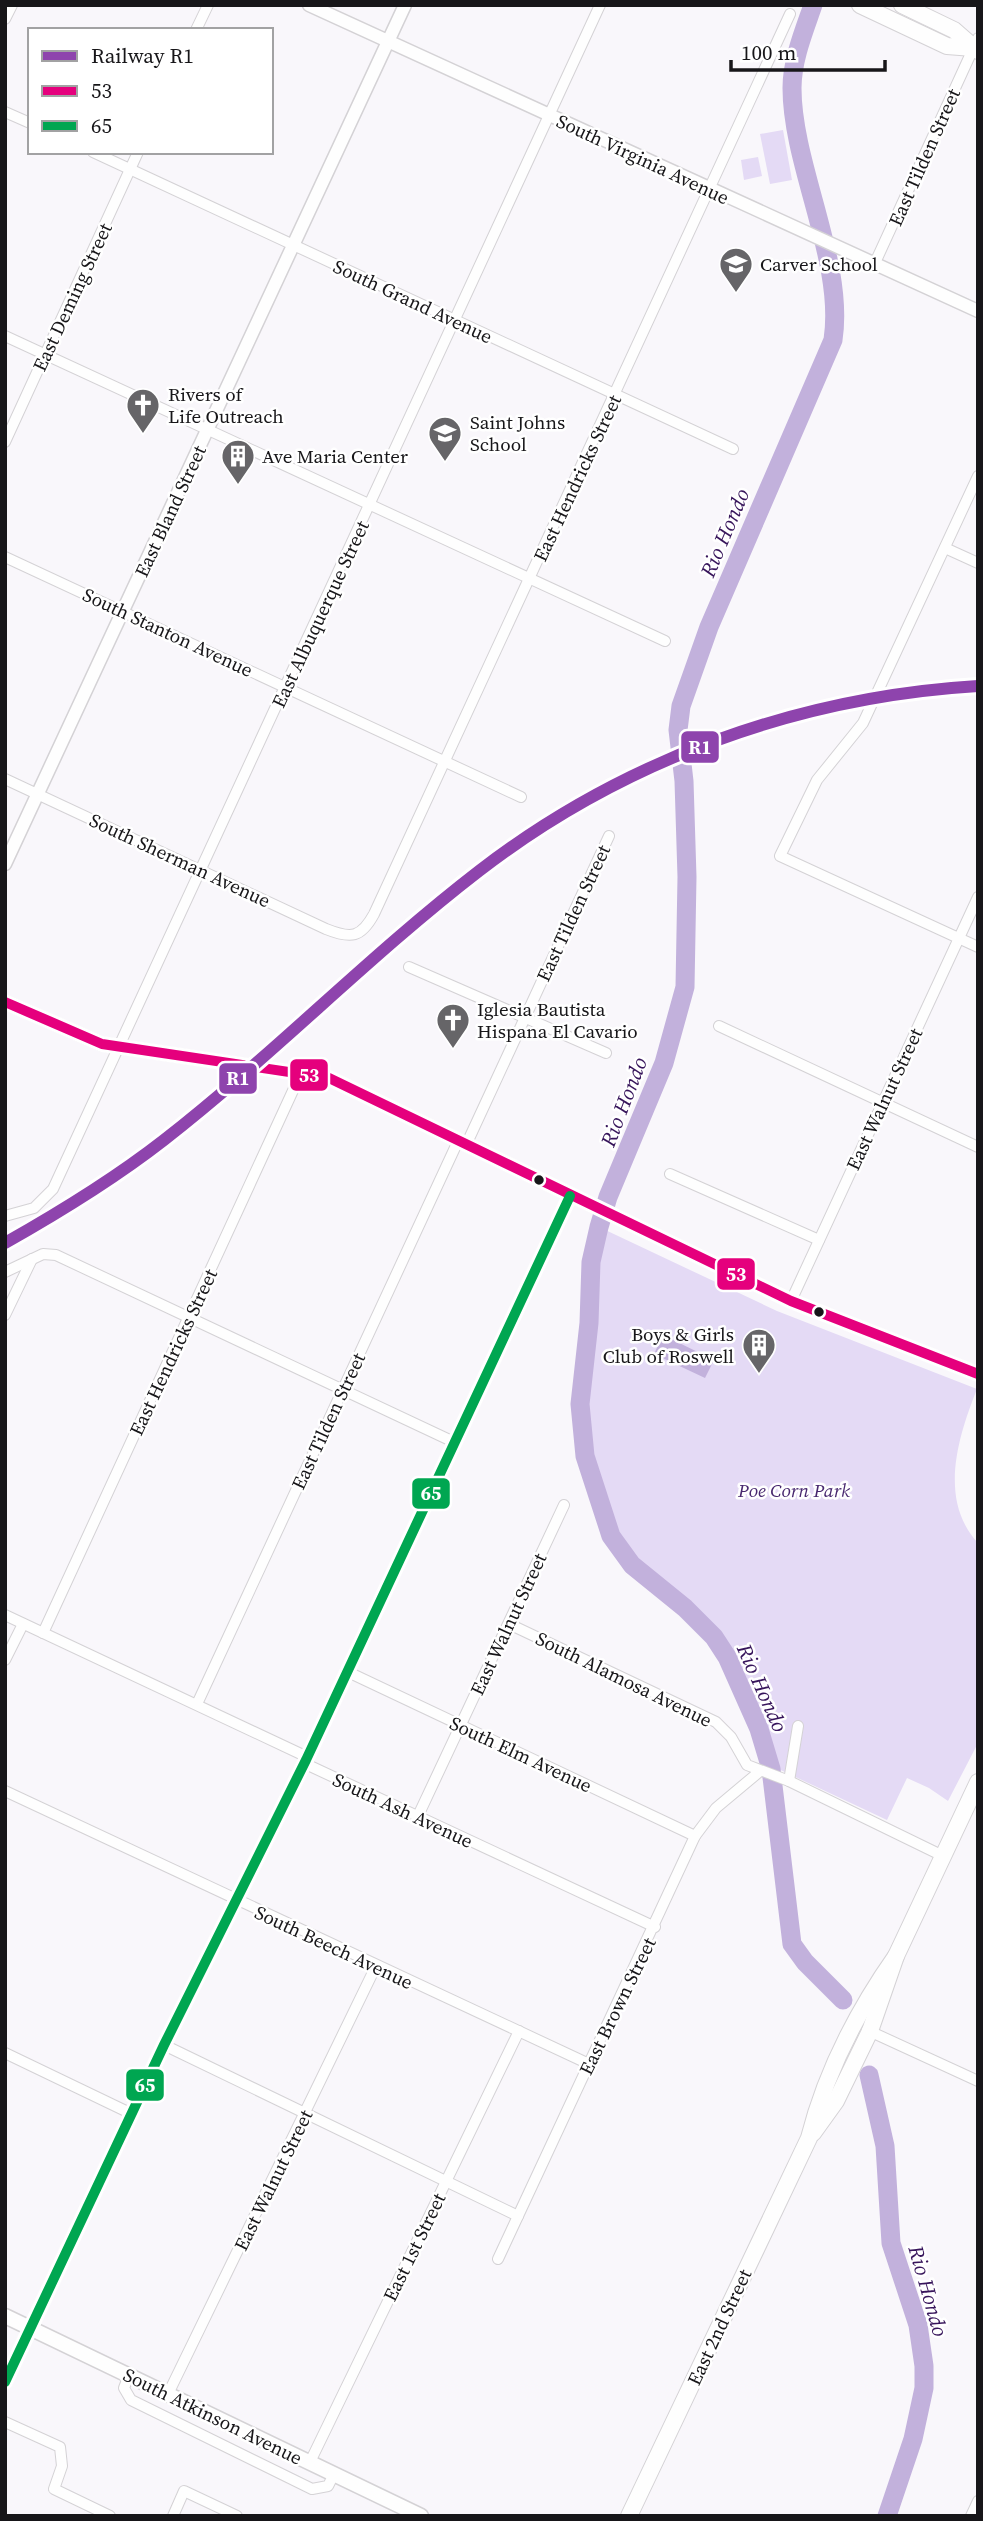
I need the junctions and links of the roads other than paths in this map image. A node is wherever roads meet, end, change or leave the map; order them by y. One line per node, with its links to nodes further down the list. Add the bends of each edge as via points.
1 (12, 5): 9 (street)
2 (208, 5): 10 (street)
3 (309, 5): 11 (street, South Virginia Avenue)
4 (405, 5): 11 (street, East Bland Street)
5 (600, 5): 14 (street, East Albuquerque Street)
6 (860, 5): 12 (main road, via 947,46)
7 (902, 5): 12 (main road)
8 (790, 15): 19 (street, East Hendricks Street)
9 (5, 19)
10 (197, 28)
11 (388, 42): 14 (street, South Virginia Avenue); 20 (street, East Bland Street)
12 (976, 46): 21 (street, East Tilden Street)
13 (5, 112): 15 (street)
14 (549, 116): 19 (street, South Virginia Avenue); 23 (street, East Albuquerque Street)
15 (28, 122)
16 (97, 154): 18 (street, South Grand Avenue)
17 (137, 154): 18 (street, East Deming Street)
18 (130, 170): 20 (street, South Grand Avenue); 25 (street, East Deming Street)
19 (709, 190): 21 (street, South Virginia Avenue); 26 (street, East Hendricks Street)
20 (292, 245): 23 (street, South Grand Avenue); 27 (street, East Bland Street)
21 (874, 265): 22 (street, South Virginia Avenue)
22 (978, 312)
23 (455, 320): 26 (street, South Grand Avenue); 31 (street, East Albuquerque Street)
24 (5, 335): 25 (street)
25 (46, 354): 27 (street); 28 (street, East Deming Street)
26 (615, 395): 29 (street, South Grand Avenue); 35 (street, East Hendricks Street)
27 (209, 429): 31 (street); 36 (street, East Bland Street)
28 (5, 442)
29 (733, 449)
30 (978, 476): 32 (street)
31 (371, 504): 35 (street); 38 (street, East Albuquerque Street)
32 (944, 548): 34 (street); 48 (street, via 863,723 817,780 780,856)
33 (5, 557): 36 (street, South Stanton Avenue)
34 (978, 563)
35 (530, 579): 37 (street); 39 (street, East Hendricks Street)
36 (123, 611): 38 (street, South Stanton Avenue); 41 (street, East Bland Street)
37 (665, 641)
38 (286, 687): 39 (street, South Stanton Avenue); 45 (street, East Albuquerque Street)
39 (446, 762): 42 (street, South Stanton Avenue); 47 (street, East Hendricks Street, via 367,928)
40 (5, 779): 41 (street, South Sherman Avenue)
41 (38, 793): 44 (street, East Bland Street); 45 (street, South Sherman Avenue)
42 (521, 797)
43 (609, 836): 52 (street, East Tilden Street)
44 (5, 864)
45 (201, 869): 47 (street, South Sherman Avenue, via 342,936); 54 (street, East Albuquerque Street)
46 (978, 897): 48 (street, East Walnut Street)
47 (357, 936)
48 (958, 938): 49 (street); 57 (street, East Walnut Street)
49 (978, 947)
50 (409, 967): 52 (street)
51 (5, 1002): 54 (street, via 80,1037)
52 (525, 1019): 55 (street); 58 (street, East Tilden Street)
53 (719, 1027): 57 (street)
54 (118, 1047): 56 (street); 62 (street, East Albuquerque Street, via 53,1189 43,1202)
55 (606, 1053)
56 (302, 1071): 58 (street, via 340,1082); 68 (street, East Hendricks Street)
57 (883, 1103): 59 (street); 63 (street, East Walnut Street)
58 (463, 1141): 61 (street); 70 (street, East Tilden Street)
59 (978, 1147)
60 (670, 1174): 63 (street)
61 (570, 1196): 66 (street); 71 (street)
62 (5, 1216)
63 (819, 1240): 66 (street, East Walnut Street)
64 (32, 1259): 65 (street); 67 (street); 68 (street, via 56,1255)
65 (5, 1272)
66 (791, 1301): 69 (street)
67 (5, 1315)
68 (189, 1319): 70 (street); 76 (street, East Hendricks Street)
69 (978, 1374)
70 (342, 1390): 71 (street); 79 (street, East Tilden Street)
71 (456, 1443): 78 (street)
72 (564, 1505): 75 (street, East Walnut Street)
73 (5, 1615): 74 (street, South Ash Avenue)
74 (23, 1624): 76 (street, South Ash Avenue); 77 (street)
75 (509, 1624): 80 (street, East Walnut Street); 83 (street, South Alamosa Avenue, via 720,1725 747,1765)
76 (43, 1633): 79 (street, South Ash Avenue)
77 (5, 1660)
78 (348, 1672): 80 (street, South Elm Avenue); 82 (street)
79 (197, 1704): 82 (street, South Ash Avenue)
80 (460, 1725): 87 (street, East Walnut Street); 88 (street, South Elm Avenue)
81 (798, 1726): 84 (street)
82 (306, 1760): 87 (street, South Ash Avenue); 90 (street)
83 (761, 1772): 84 (street); 88 (street, East Brown Street, via 716,1808)
84 (785, 1779): 89 (street)
85 (978, 1782): 89 (main road, East 2nd Street)
86 (5, 1791): 90 (street, South Beech Avenue)
87 (417, 1818): 91 (street, South Ash Avenue)
88 (695, 1836): 91 (street, East Brown Street)
89 (943, 1856): 92 (main road, East 2nd Street)
90 (236, 1901): 93 (street, South Beech Avenue); 97 (street)
91 (655, 1927): 99 (street, East Brown Street)
92 (895, 1956): 94 (main road, East 2nd Street); 96 (main road, East 2nd Street)
93 (376, 1966): 95 (street, South Beech Avenue); 101 (street, East Walnut Street)
94 (853, 2023): 96 (street); 103 (main road, East 2nd Street, via 821,2093)
95 (519, 2031): 99 (street, South Beech Avenue); 104 (street, East 1st Street)
96 (870, 2031): 100 (street); 103 (main road, East 2nd Street, via 836,2101)
97 (164, 2045): 101 (street); 102 (street)
98 (5, 2053): 102 (street)
99 (589, 2064): 105 (street, East Brown Street)
100 (978, 2081)
101 (306, 2113): 104 (street); 111 (street, East Walnut Street)
102 (132, 2114): 108 (street)
103 (809, 2138): 120 (main road, East 2nd Street)
104 (446, 2181): 105 (street); 113 (street, East 1st Street)
105 (517, 2216): 106 (street, East Brown Street)
106 (498, 2259)
107 (5, 2316): 108 (main road, South Atkinson Avenue)
108 (30, 2328): 109 (main road, South Atkinson Avenue); 110 (street)
109 (129, 2375): 111 (main road, South Atkinson Avenue); 114 (street, via 124,2388 131,2400 299,2483 312,2489 328,2486)
110 (5, 2382)
111 (168, 2394): 113 (main road, South Atkinson Avenue)
112 (5, 2422): 116 (street, via 60,2447 62,2466 54,2489)
113 (310, 2462): 114 (main road, South Atkinson Avenue)
114 (334, 2474): 119 (main road, South Atkinson Avenue)
115 (978, 2501): 121 (street)
116 (110, 2516)
117 (173, 2516): 118 (street, via 184,2491)
118 (237, 2516)
119 (421, 2516)
120 (629, 2516)
121 (971, 2516)

